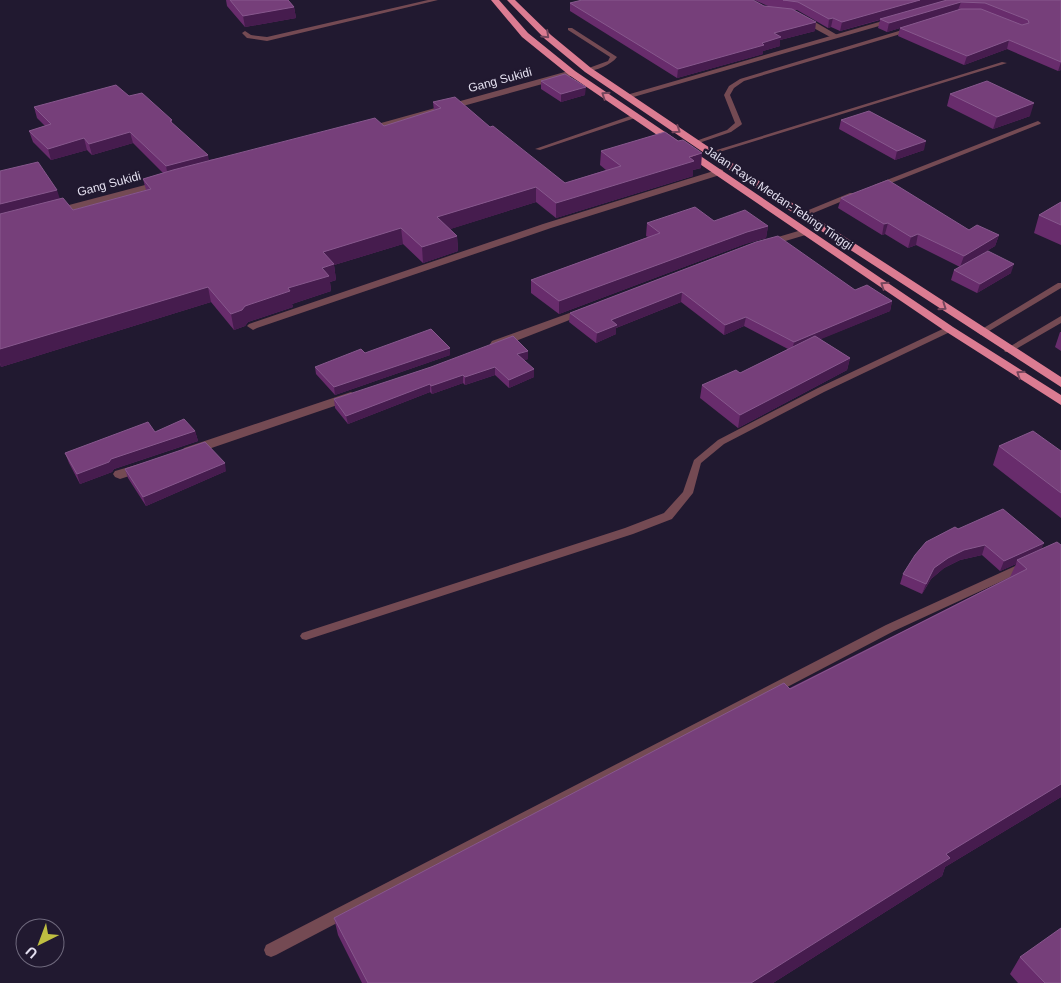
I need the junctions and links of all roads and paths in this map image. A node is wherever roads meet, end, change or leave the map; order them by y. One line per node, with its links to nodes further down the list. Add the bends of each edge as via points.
1 (435, 0): 8 (lane, via 267,39 249,37)
2 (495, 0): 12 (highway, Jalan Raya Medan-Tebing Tinggi, via 524,35)
3 (511, 0): 11 (highway, Jalan Raya Medan-Tebing Tinggi, one-way to 11)
4 (793, 14): 9 (street)
5 (903, 18): 9 (street)
6 (922, 26): 17 (lane, via 742,80 731,87 727,95 740,124)
7 (570, 29): 11 (lane, via 614,58)
8 (245, 33)
9 (835, 36): 13 (street)
10 (1004, 63): 19 (lane)
11 (588, 70): 13 (highway, Jalan Raya Medan-Tebing Tinggi)
12 (572, 73): 14 (highway, Jalan Raya Medan-Tebing Tinggi, one-way to 12); 16 (street, Gang Sukidi)
13 (627, 96): 17 (highway, Jalan Raya Medan-Tebing Tinggi, one-way to 17)
14 (636, 116): 18 (lane); 20 (highway, Jalan Raya Medan-Tebing Tinggi)
15 (1038, 123): 22 (lane)
16 (355, 133)
17 (696, 142): 19 (highway, Jalan Raya Medan-Tebing Tinggi)
18 (538, 149)
19 (711, 153): 25 (highway, Jalan Raya Medan-Tebing Tinggi)
20 (720, 172): 26 (highway, Jalan Raya Medan-Tebing Tinggi); 31 (street, via 548,226)
21 (176, 179): 24 (street, Gang Sukidi)
22 (872, 187)
23 (863, 191): 25 (lane)
24 (46, 214)
25 (803, 214): 33 (highway, Jalan Raya Medan-Tebing Tinggi, one-way to 33)
26 (805, 232): 27 (street); 32 (highway, Jalan Raya Medan-Tebing Tinggi, one-way to 26)
27 (750, 248)
28 (1061, 285): 33 (lane)
29 (601, 304): 34 (street)
30 (1061, 319): 35 (lane)
31 (253, 326)
32 (949, 329): 38 (highway, Jalan Raya Medan-Tebing Tinggi, one-way to 32); 43 (lane, via 721,442 697,462 688,493 668,516 629,532)
33 (981, 332): 35 (highway, Jalan Raya Medan-Tebing Tinggi)
34 (488, 347)
35 (1008, 350): 36 (highway, Jalan Raya Medan-Tebing Tinggi)
36 (1061, 384)
37 (364, 391): 39 (street)
38 (1061, 401)
39 (177, 455)
40 (158, 462): 41 (street)
41 (120, 474)
42 (1034, 561): 44 (lane, via 890,628)
43 (306, 636)
44 (271, 950)

